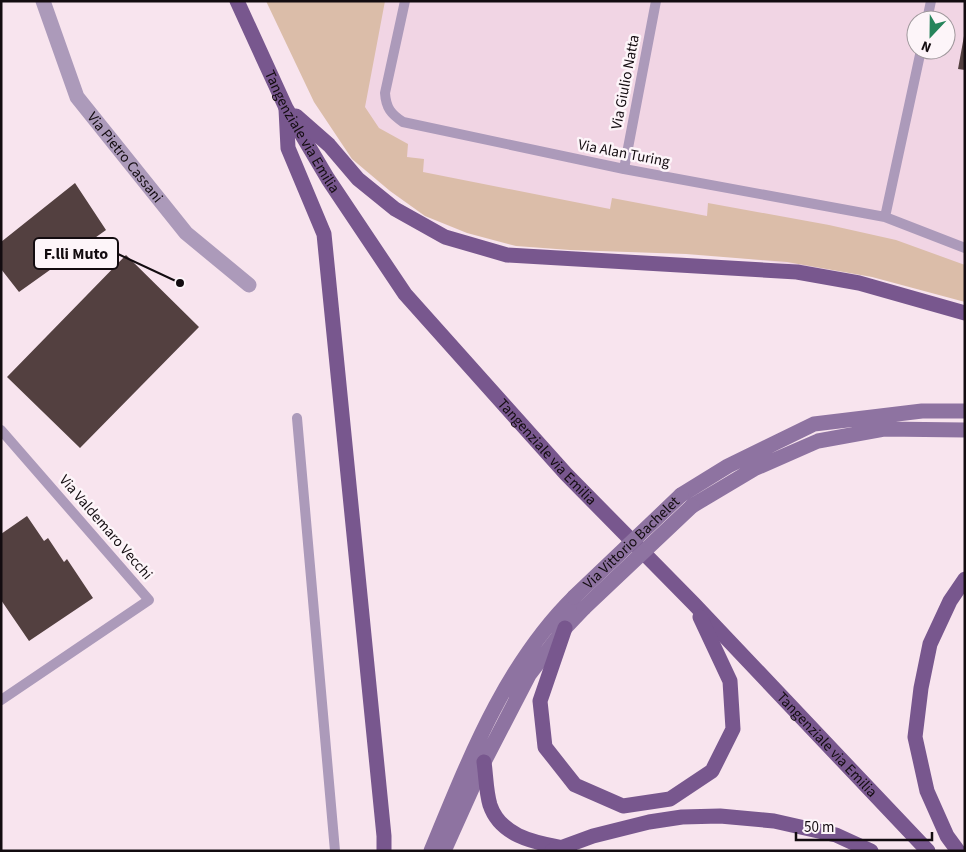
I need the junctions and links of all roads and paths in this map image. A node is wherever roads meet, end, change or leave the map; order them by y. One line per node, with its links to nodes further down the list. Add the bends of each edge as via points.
1 (42, 1): 10 (street, Via Pietro Cassani, via 77,97 186,233)
2 (237, 1): 6 (main road, Tangenziale via Emilia)
3 (405, 1): 7 (lane, Via Alan Turing, via 385,93 392,115 403,122)
4 (656, 1): 7 (lane, Via Giulio Natta)
5 (919, 60): 8 (lane)
6 (286, 108): 11 (main road, via 330,145 358,179 395,209 445,237 506,255 797,272 859,283); 18 (main road, Tangenziale via Emilia, via 328,179 405,294 566,474); 25 (main road, via 288,148 324,234)
7 (624, 169): 8 (lane, Via Alan Turing)
8 (884, 217): 9 (lane, Via Alan Turing)
9 (965, 248)
10 (249, 285)
11 (965, 313)
12 (965, 411): 17 (main road, Via Vittorio Bachelet, bridge, via 922,412 814,424 728,466 681,495)
13 (297, 418): 24 (lane)
14 (1, 430): 20 (lane, Via Valdemaro Vecchi, via 149,600)
15 (965, 430): 17 (main road, Via Vittorio Bachelet, bridge, via 884,429 818,441 754,469 692,506)
16 (965, 580): 30 (main road, via 950,601 930,644 915,738 927,791 947,836)
17 (579, 602): 19 (main road, Via Vittorio Bachelet); 21 (main road, Via Vittorio Bachelet, via 554,617 519,666)
18 (694, 604): 19 (main road, via 730,681 733,729 712,771 670,799 622,806 575,785 545,747 540,701); 29 (main road, Tangenziale via Emilia)
19 (565, 628): 22 (main road, Via Vittorio Bachelet, via 530,675)
20 (1, 700)
21 (497, 705): 22 (main road); 26 (main road, Via Vittorio Bachelet, via 471,756)
22 (484, 762): 23 (main road, via 490,805 498,819 508,830 524,839); 27 (main road, Via Vittorio Bachelet)
23 (556, 849): 28 (main road, via 649,822 720,816 774,820 836,835)
24 (335, 851)
25 (384, 851)
26 (431, 851)
27 (444, 851)
28 (871, 851)
29 (928, 851)
30 (958, 851)

